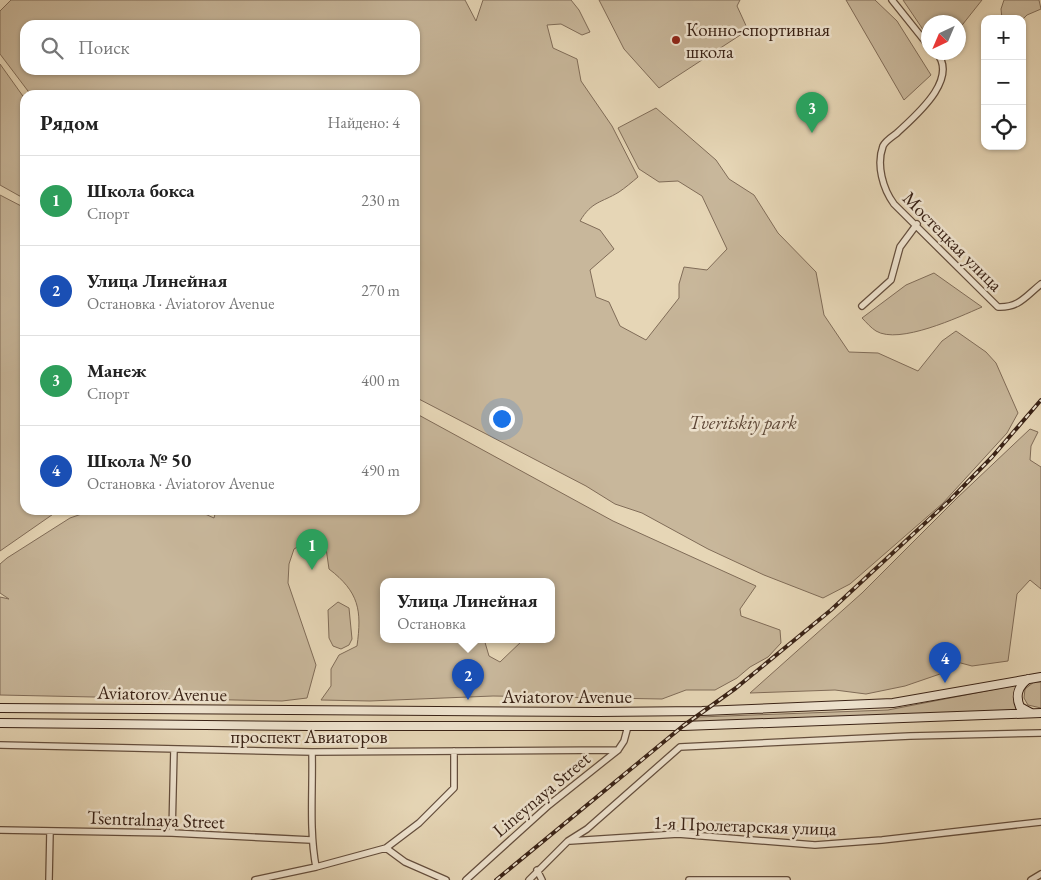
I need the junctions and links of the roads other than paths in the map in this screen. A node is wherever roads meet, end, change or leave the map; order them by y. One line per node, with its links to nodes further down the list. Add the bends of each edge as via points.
1 (892, 0): 2 (street)
2 (921, 36)
3 (940, 60): 4 (street, Мостецкая улица, via 943,75 936,93 884,145 883,184 887,195)
4 (916, 224): 5 (street, Мостецкая улица, via 998,307 1009,308 1022,303); 6 (street, via 900,247 891,280)
5 (1041, 284)
6 (862, 306)
7 (1041, 677): 8 (main road, Aviatorov Avenue)
8 (1028, 679): 9 (main road, Aviatorov Avenue, via 893,703 702,711); 11 (main road, via 1019,687 1017,701)
9 (0, 708)
10 (1041, 713): 11 (main road, Aviatorov Avenue)
11 (1032, 714): 13 (main road, Aviatorov Avenue)
12 (0, 723): 13 (main road, Aviatorov Avenue)
13 (628, 726): 17 (street, Lineynaya Street)
14 (1041, 734): 25 (street, via 910,736 680,747 587,829)
15 (0, 745): 16 (street, проспект Авиаторов)
16 (174, 749): 19 (street, проспект Авиаторов); 23 (street)
17 (618, 750): 18 (street, проспект Авиаторов); 33 (street, Lineynaya Street, via 549,805)
18 (454, 751): 19 (street, проспект Авиаторов); 26 (street, via 454,788 419,823)
19 (312, 752): 24 (street, via 314,817)
20 (1041, 822): 25 (street, 1-я Пролетарская улица, via 815,845 678,834)
21 (0, 830): 22 (street, Tsentralnaya Street)
22 (50, 832): 23 (street, Tsentralnaya Street); 31 (street)
23 (172, 833): 24 (street, Tsentralnaya Street)
24 (311, 840): 27 (street)
25 (568, 841): 28 (street)
26 (386, 848): 27 (street); 32 (street, via 405,862)
27 (316, 867): 30 (street)
28 (537, 870): 34 (street); 35 (street)
29 (1041, 874): 38 (street)
30 (259, 879)
31 (48, 880)
32 (446, 880)
33 (466, 880)
34 (529, 880)
35 (542, 880)
36 (689, 880): 37 (street)
37 (787, 880)
38 (1030, 880)

